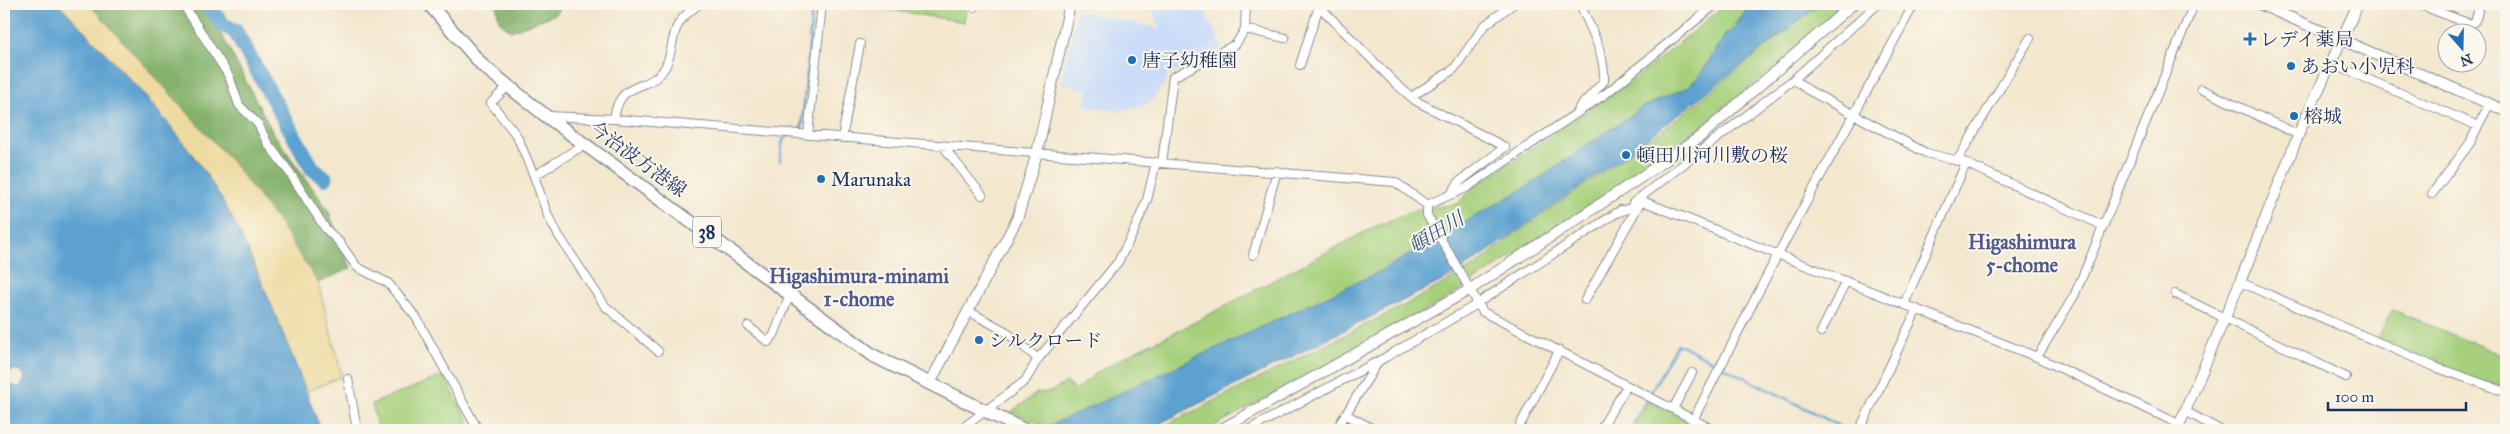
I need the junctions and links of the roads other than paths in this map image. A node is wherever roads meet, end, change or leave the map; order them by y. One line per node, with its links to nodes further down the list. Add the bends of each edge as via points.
1 (183, 4): 91 (street, via 229,76 239,105 258,124 325,228 357,266 388,283 416,317)
2 (429, 4): 27 (main road, 今治波方港線 / 38, via 482,66)
3 (699, 4): 35 (street, via 684,15 676,28 667,64 661,74 625,94 616,106)
4 (818, 4): 37 (street, via 822,4)
5 (1070, 4): 42 (street)
6 (1246, 4): 19 (street)
7 (1513, 4): 29 (street, via 1484,26 1454,69)
8 (1580, 4): 34 (street, via 1600,47 1604,81)
9 (1716, 4): 34 (street, via 1608,92)
10 (1853, 4): 59 (street, via 1701,136)
11 (1878, 4): 26 (street)
12 (1914, 4): 32 (street)
13 (2194, 4): 54 (street)
14 (2259, 4): 22 (street)
15 (2358, 4): 22 (street)
16 (2418, 4): 17 (street, via 2470,24 2475,22)
17 (2480, 4)
18 (1318, 5): 25 (street); 29 (street)
19 (1245, 29): 20 (street); 44 (street, via 1236,44 1173,77)
20 (1285, 38)
21 (2030, 38): 43 (street)
22 (2344, 38): 24 (street); 30 (street)
23 (860, 44): 39 (street)
24 (2332, 64): 36 (street); 38 (street)
25 (1300, 65)
26 (1794, 79): 32 (street); 53 (street, via 1684,166)
27 (508, 86): 33 (main road, 今治波方港線 / 38); 47 (street, via 491,103 517,136)
28 (2201, 89): 38 (street)
29 (1411, 97): 48 (street, via 1505,147 1459,182)
30 (2490, 103): 31 (street); 36 (street)
31 (2506, 110)
32 (1854, 114): 43 (street, via 1926,152); 55 (street)
33 (546, 116): 35 (street); 40 (main road, 今治波方港線 / 38)
34 (1571, 117): 48 (street, via 1466,188)
35 (614, 119): 37 (street)
36 (2478, 126): 49 (street, via 2470,143)
37 (808, 135): 39 (street)
38 (2299, 135): 58 (street)
39 (842, 138): 41 (street)
40 (585, 144): 47 (street); 60 (main road, 今治波方港線 / 38)
41 (942, 145): 42 (street); 50 (street)
42 (1037, 153): 44 (street); 67 (street, via 1017,219)
43 (1957, 161): 45 (street)
44 (1159, 162): 46 (street); 74 (street, via 1134,234 1118,262)
45 (1966, 163): 54 (street); 64 (street)
46 (1277, 171): 52 (street, via 1395,182); 56 (street)
47 (534, 176): 71 (street, via 548,216 605,306)
48 (1451, 194): 52 (street)
49 (2432, 194)
50 (982, 196)
51 (1640, 204): 53 (street); 55 (street, via 1645,202); 63 (street)
52 (1427, 205): 59 (street, via 1428,215)
53 (1618, 213): 62 (street)
54 (2104, 226): 73 (street, via 2074,296)
55 (1778, 254): 57 (street); 86 (street)
56 (1253, 255)
57 (1846, 281): 64 (street); 70 (street)
58 (2240, 282): 68 (street); 81 (street, via 2435,367)
59 (1467, 286): 72 (street, via 1483,312); 94 (street)
60 (790, 294): 69 (street, via 774,335 768,342); 79 (main road, 今治波方港線 / 38, via 874,356)
61 (2175, 294): 68 (street)
62 (1484, 299)
63 (1585, 300)
64 (1904, 304): 66 (street)
65 (1474, 306): 75 (street)
66 (1917, 309): 73 (street); 88 (street)
67 (968, 311): 74 (street, via 1005,331); 79 (street)
68 (2225, 317): 77 (street); 83 (street)
69 (748, 326)
70 (1821, 332)
71 (658, 351)
72 (1559, 351): 80 (street); 87 (street)
73 (2037, 357): 89 (street)
74 (1038, 359): 84 (street, via 1025,381)
75 (1379, 361): 85 (street); 95 (street)
76 (1692, 373): 82 (street)
77 (2346, 377)
78 (348, 379): 90 (street)
79 (930, 383): 84 (main road, 今治波方港線 / 38)
80 (1627, 386): 82 (street); 98 (street)
81 (2506, 392)
82 (1673, 410): 86 (street)
83 (2185, 411): 89 (street); 101 (street)
84 (985, 412): 92 (street); 93 (main road, 今治波方港線 / 38)
85 (1345, 414): 96 (street); 97 (street)
86 (1693, 420): 99 (street); 100 (street)
87 (1520, 425)
88 (1862, 425)
89 (2178, 427)
90 (357, 430)
91 (478, 430)
92 (960, 430)
93 (1024, 430)
94 (1220, 430)
95 (1248, 430)
96 (1336, 430)
97 (1375, 430)
98 (1600, 430)
99 (1688, 430)
100 (1714, 430)
101 (2220, 430)

